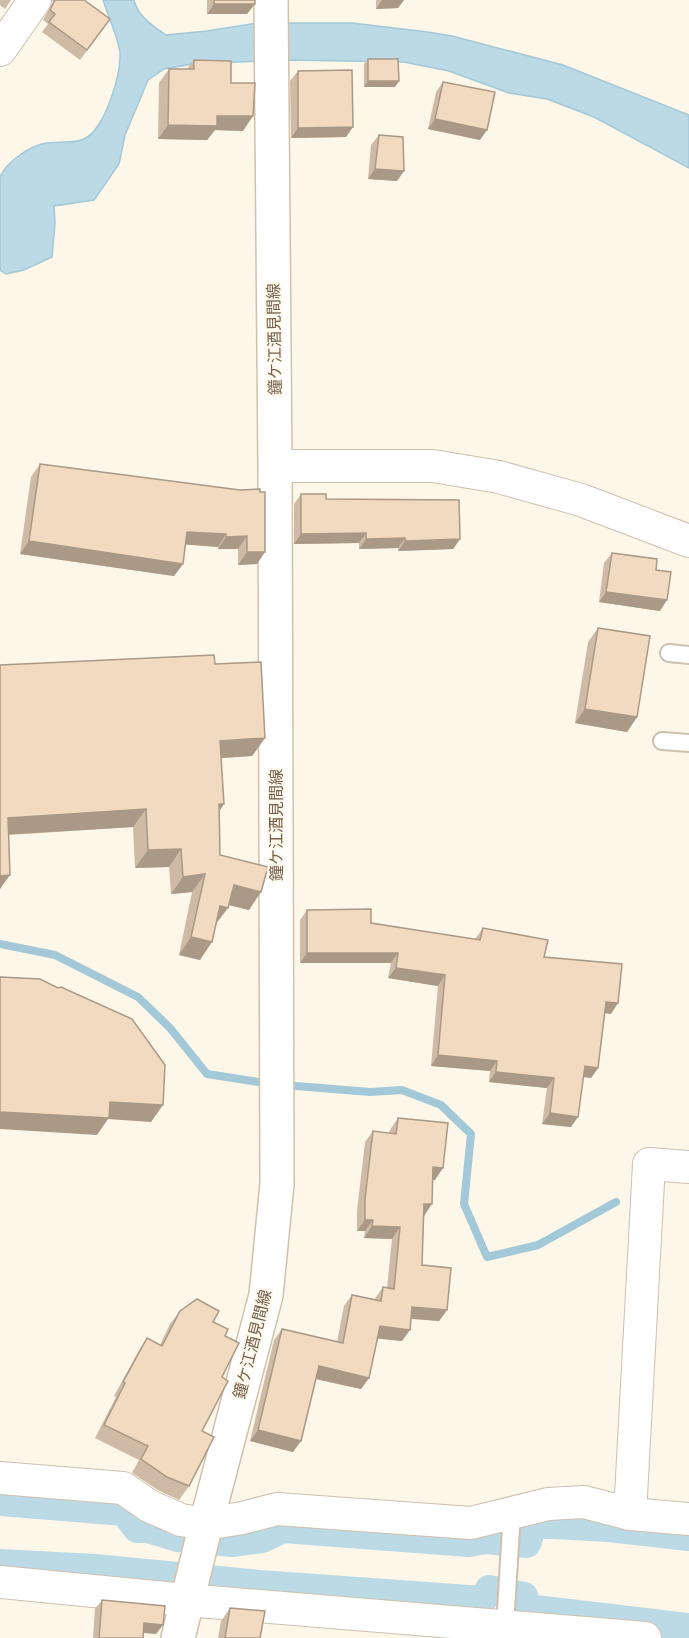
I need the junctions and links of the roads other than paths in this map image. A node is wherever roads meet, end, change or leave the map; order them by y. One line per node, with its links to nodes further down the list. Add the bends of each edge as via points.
1 (34, 0): 3 (street)
2 (271, 7): 4 (main road, 鐘ケ江酒見間線)
3 (0, 50)
4 (275, 466): 5 (street, via 433,466 499,477 581,500); 15 (main road, 鐘ケ江酒見間線, via 277,1184 266,1295)
5 (689, 541)
6 (669, 653): 7 (lane)
7 (689, 655)
8 (662, 741): 9 (lane)
9 (689, 743)
10 (689, 1167): 13 (street, via 649,1164)
11 (0, 1478): 15 (street, via 123,1488 149,1506)
12 (512, 1512): 13 (street, via 584,1502); 15 (street, via 471,1523 277,1509); 18 (lane)
13 (630, 1514): 14 (street)
14 (689, 1519)
15 (205, 1528): 17 (main road, 鐘ケ江酒見間線)
16 (0, 1582): 17 (street)
17 (188, 1594): 18 (street); 20 (main road, 鐘ケ江酒見間線)
18 (505, 1626): 19 (street)
19 (570, 1635): 21 (street)
20 (178, 1638)
21 (645, 1638)

